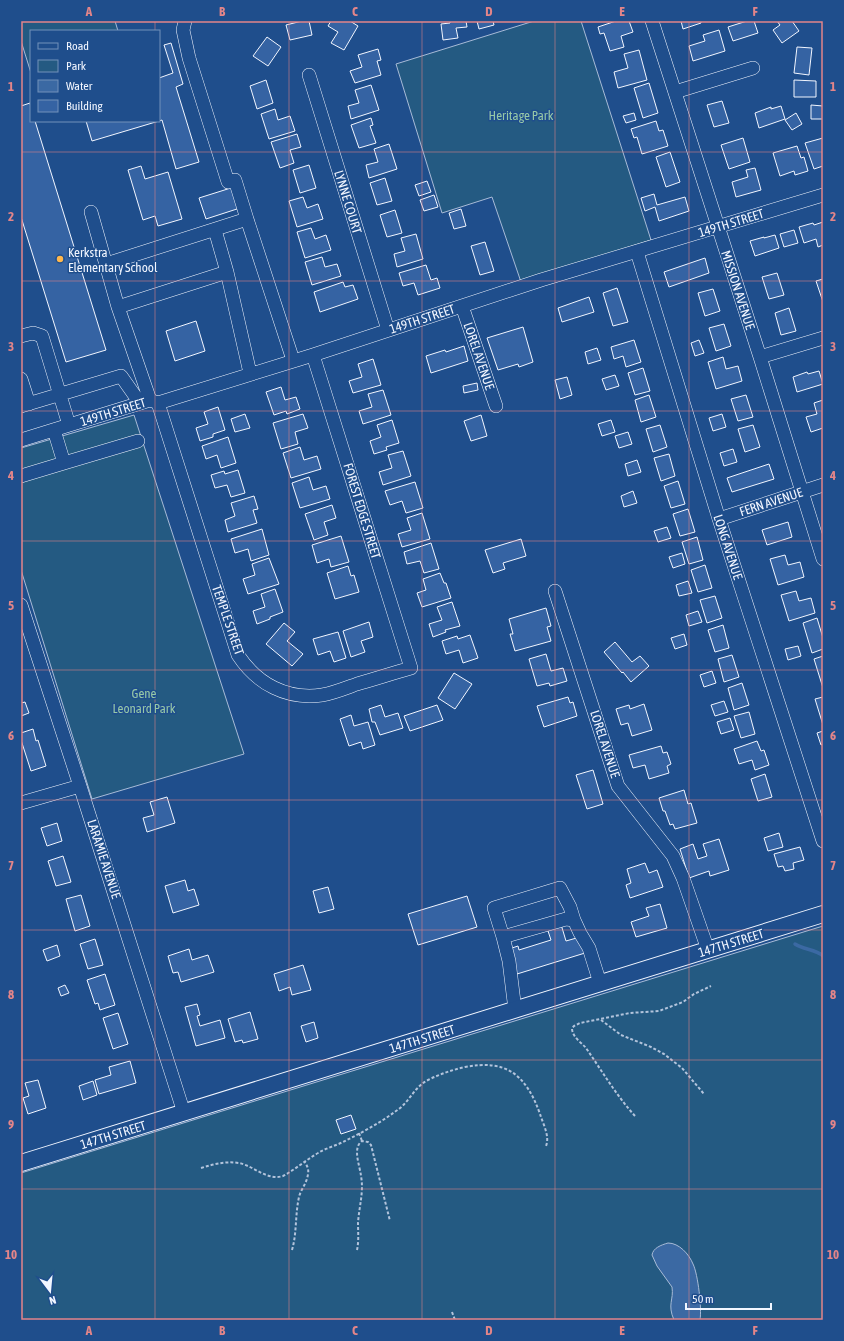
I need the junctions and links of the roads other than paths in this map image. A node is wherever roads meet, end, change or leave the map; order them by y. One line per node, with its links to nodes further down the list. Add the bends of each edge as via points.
1 (185, 21): 8 (street, via 183,30 189,58 228,182 235,180)
2 (652, 21): 5 (street, MISSION AVENUE)
3 (754, 68): 5 (street)
4 (309, 75): 16 (street, LYNNE COURT)
5 (675, 92): 9 (street, MISSION AVENUE)
6 (823, 195): 9 (street, 149TH STREET)
7 (91, 212): 12 (street, TEMPLE STREET)
8 (247, 219): 10 (street); 21 (street)
9 (718, 227): 11 (street, 149TH STREET); 20 (street, MISSION AVENUE)
10 (215, 230): 12 (street); 13 (street)
11 (637, 252): 14 (street, 149TH STREET); 36 (street, LONG AVENUE)
12 (106, 264): 15 (street, TEMPLE STREET)
13 (227, 272): 15 (street); 22 (street)
14 (462, 306): 16 (street, 149TH STREET); 27 (street, LOREL AVENUE)
15 (118, 307): 25 (street, TEMPLE STREET)
16 (388, 330): 19 (street, 149TH STREET)
17 (21, 336): 24 (street, via 33,332 42,336)
18 (823, 338): 20 (street)
19 (313, 355): 21 (street, 149TH STREET); 40 (street, FOREST EDGE STREET)
20 (760, 357): 35 (street, MISSION AVENUE)
21 (293, 360): 22 (street, 149TH STREET)
22 (250, 373): 25 (street, 149TH STREET)
23 (21, 379): 26 (street)
24 (60, 394): 25 (street, via 121,376); 26 (street); 28 (street)
25 (149, 402): 28 (street, 149TH STREET); 40 (street, TEMPLE STREET, via 233,641 244,664 266,685 297,695 312,696)
26 (25, 405)
27 (496, 406)
28 (69, 425): 29 (street, 149TH STREET)
29 (54, 430): 30 (street, 149TH STREET); 32 (street)
30 (21, 440)
31 (138, 441): 32 (street)
32 (64, 463): 33 (street)
33 (21, 476)
34 (823, 485): 35 (street, FERN AVENUE)
35 (801, 492): 36 (street, FERN AVENUE); 37 (street, MISSION AVENUE)
36 (719, 519): 43 (street, LONG AVENUE)
37 (823, 558)
38 (555, 591): 48 (street, LOREL AVENUE, via 618,786 673,856 684,878)
39 (21, 605): 41 (street, LARAMIE AVENUE)
40 (411, 668)
41 (80, 786): 42 (street); 51 (street, LARAMIE AVENUE)
42 (21, 803)
43 (820, 817): 44 (street, LONG AVENUE)
44 (823, 841)
45 (823, 914): 48 (main road, 147TH STREET)
46 (574, 920): 47 (street, via 566,919); 47 (street, via 560,888 494,908); 49 (street, via 589,948)
47 (503, 937): 50 (street)
48 (708, 950): 49 (main road, 147TH STREET)
49 (600, 983): 50 (main road, 147TH STREET)
50 (515, 1010): 51 (main road, 147TH STREET)
51 (184, 1113): 52 (main road, 147TH STREET)
52 (21, 1163)

